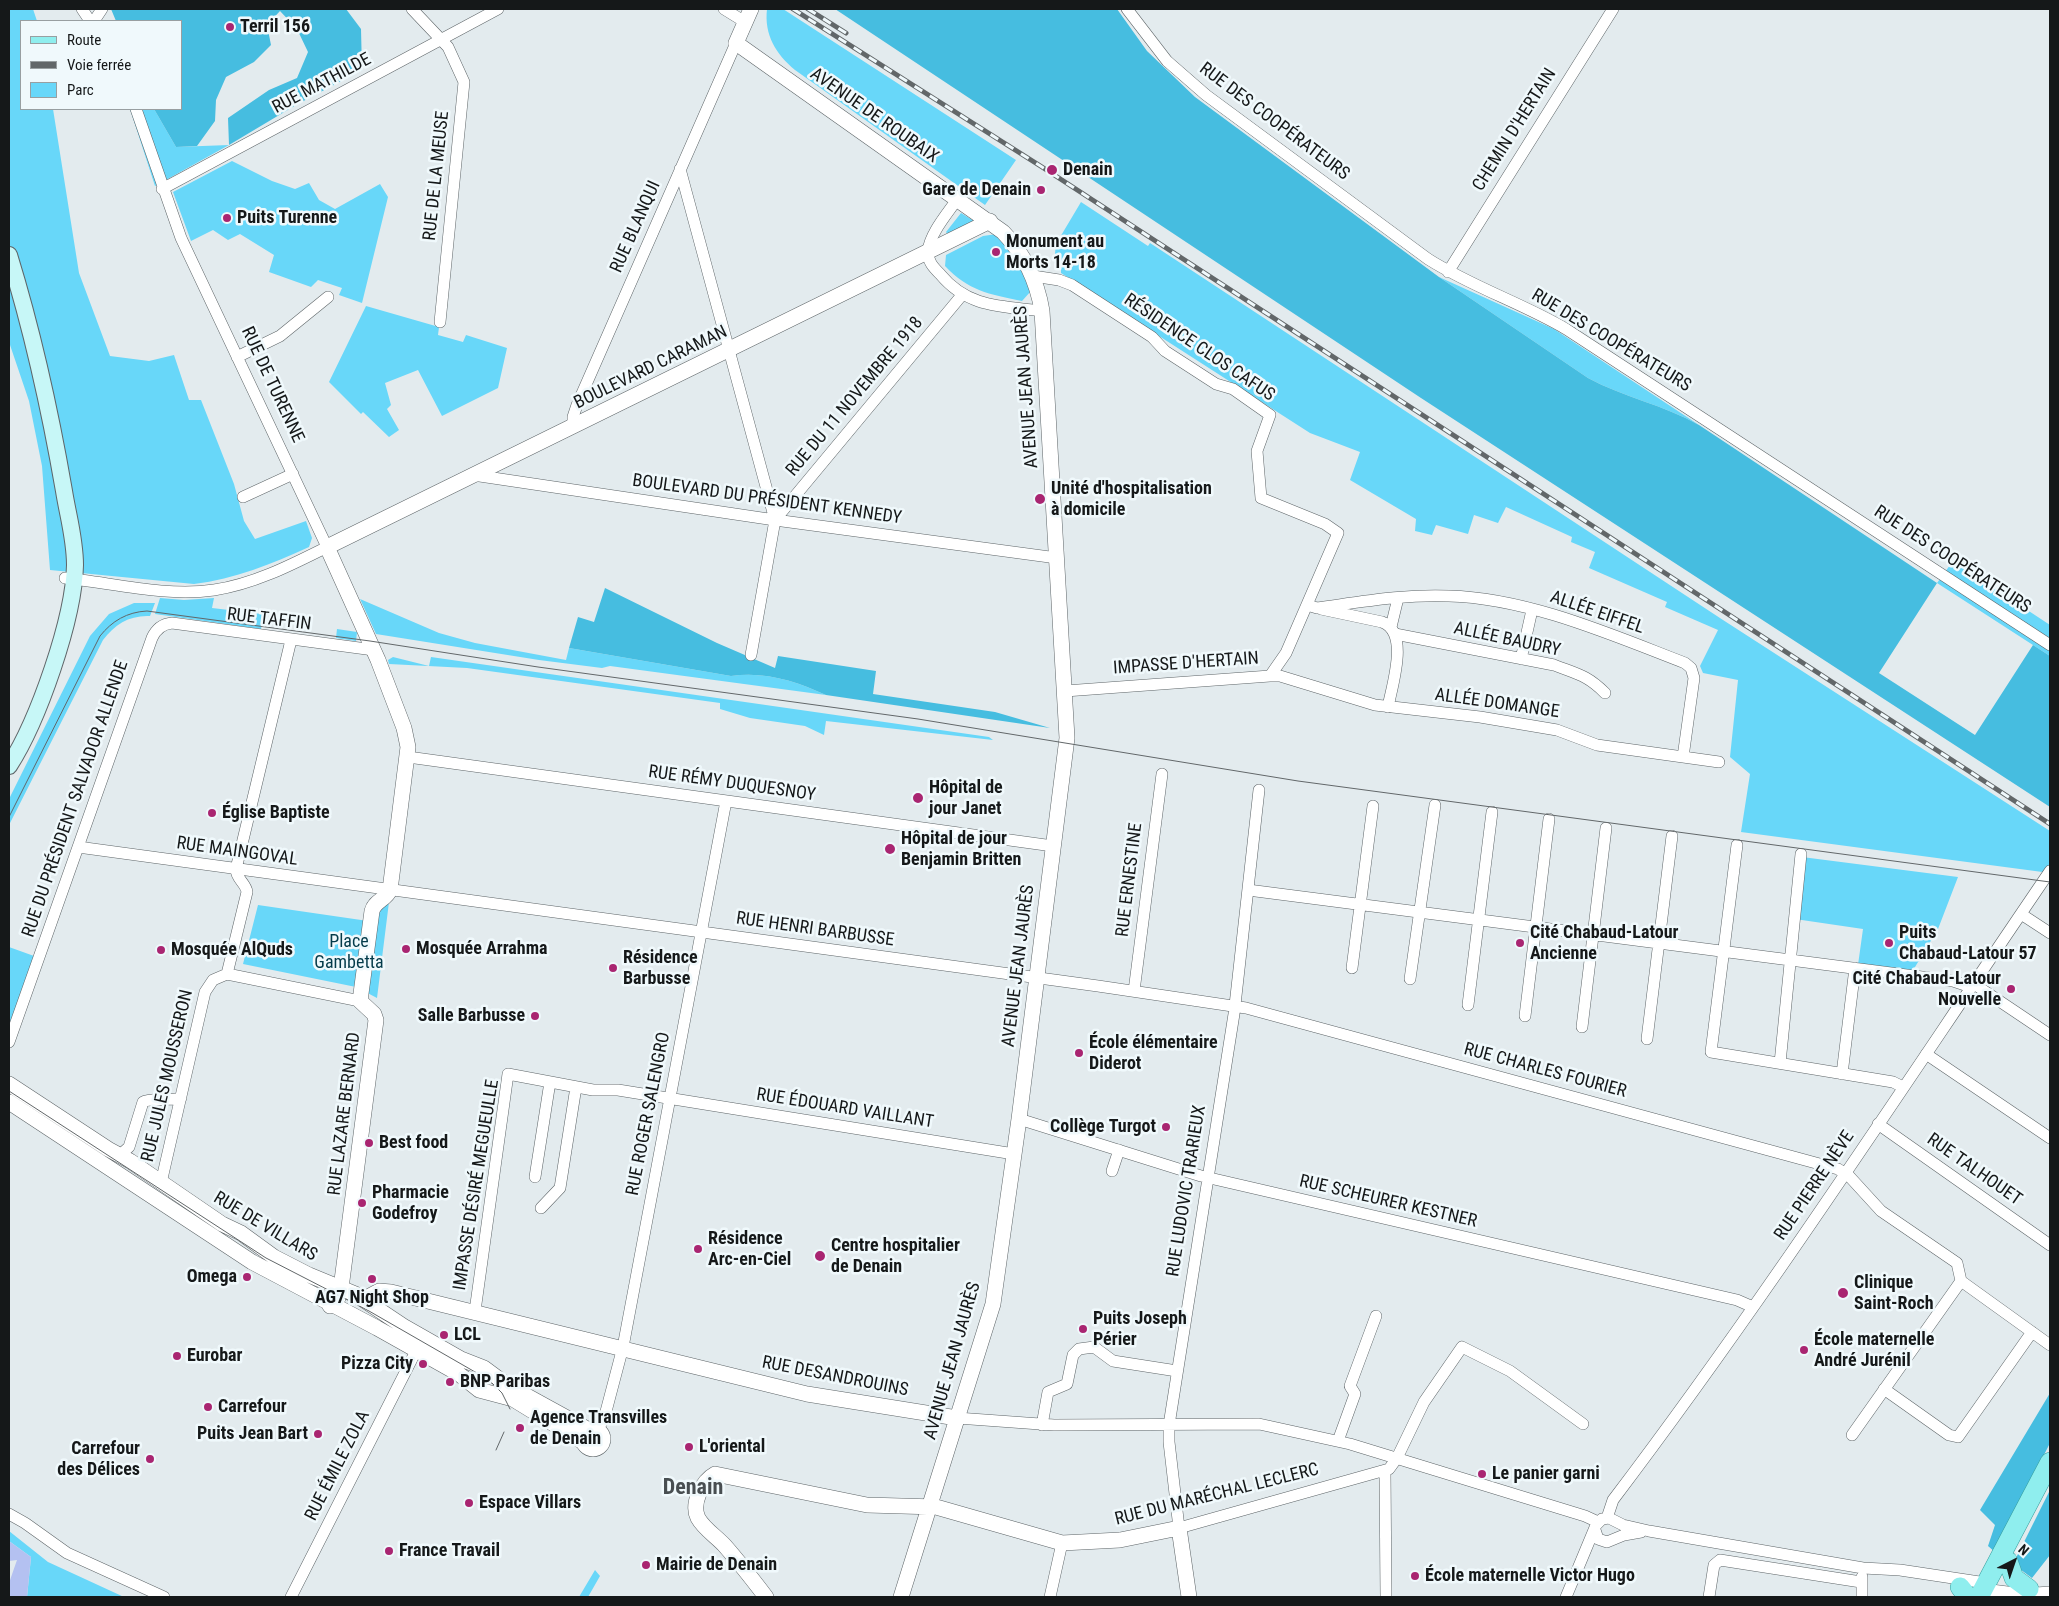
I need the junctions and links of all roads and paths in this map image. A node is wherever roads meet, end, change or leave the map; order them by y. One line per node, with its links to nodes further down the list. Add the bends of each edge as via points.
1 (82, 9): 9 (street)
2 (102, 9): 10 (street)
3 (412, 9): 11 (street, RUE DE LA MEUSE)
4 (498, 9): 11 (street, RUE MATHILDE)
5 (724, 9): 8 (street)
6 (1127, 9): 20 (street, RUE DES COOPÉRATEURS, via 1167,61 1206,95)
7 (1613, 9): 20 (street, CHEMIN D'HERTAIN)
8 (748, 15): 12 (street)
9 (89, 20)
10 (95, 20)
11 (442, 39): 15 (street, RUE MATHILDE); 25 (street, RUE DE LA MEUSE, via 464,82)
12 (736, 43): 14 (street, RUE BLANQUI); 16 (street, AVENUE DE ROUBAIX)
13 (136, 110): 15 (street, RUE DE TURENNE)
14 (680, 169): 26 (street); 28 (street, RUE BLANQUI, via 577,405)
15 (162, 189): 27 (street, RUE DE TURENNE, via 181,238)
16 (958, 198): 17 (street, AVENUE DE ROUBAIX); 18 (street, via 934,235)
17 (990, 221): 18 (street, BOULEVARD CARAMAN); 21 (street, AVENUE JEAN JAURÈS, via 1014,243)
18 (928, 254): 22 (street, via 932,265); 26 (street, BOULEVARD CARAMAN)
19 (9, 255): 36 (main road, via 41,369 64,492)
20 (1448, 272): 43 (street, RUE DES COOPÉRATEURS, via 1566,329)
21 (1033, 276): 24 (street, AVENUE JEAN JAURÈS); 33 (street, RÉSIDENCE CLOS CAFUS, via 1072,284 1152,337 1161,348 1216,384 1233,389 1270,415 1257,451 1260,498 1325,524)
22 (962, 295): 24 (street, via 979,302); 32 (street, RUE DU 11 NOVEMBRE 1918)
23 (328, 297): 27 (street, via 280,336)
24 (1042, 311): 35 (street, AVENUE JEAN JAURÈS)
25 (440, 322)
26 (729, 351): 28 (street, BOULEVARD CARAMAN); 32 (street)
27 (237, 357): 29 (street, RUE DE TURENNE)
28 (574, 427): 30 (street, BOULEVARD CARAMAN)
29 (293, 474): 31 (street); 34 (street, RUE DE TURENNE)
30 (473, 476): 32 (street, BOULEVARD DU PRÉSIDENT KENNEDY); 34 (street, BOULEVARD CARAMAN)
31 (243, 497)
32 (775, 520): 35 (street, BOULEVARD DU PRÉSIDENT KENNEDY); 45 (street)
33 (1338, 533): 38 (street, IMPASSE D'HERTAIN)
34 (328, 547): 36 (street, via 258,578 213,590 177,591); 44 (street, RUE DE TURENNE)
35 (1057, 558): 48 (street, AVENUE JEAN JAURÈS)
36 (70, 578): 51 (main road, via 45,663); 55 (main road, via 58,646 24,740)
37 (1398, 598): 38 (street, ALLÉE EIFFEL); 39 (street, ALLÉE EIFFEL, via 1458,596); 41 (street)
38 (1312, 606): 41 (street, ALLÉE BAUDRY, via 1382,622); 47 (street, IMPASSE D'HERTAIN, via 1284,659)
39 (1532, 610): 46 (street); 53 (street, ALLÉE EIFFEL, via 1594,629 1688,665 1694,678)
40 (160, 627): 42 (street, RUE TAFFIN, via 172,624); 67 (street, RUE DU PRÉSIDENT SALVADOR ALLENDE, via 152,638)
41 (1393, 631): 46 (street, ALLÉE BAUDRY); 50 (street, via 1398,644)
42 (291, 640): 44 (street, RUE TAFFIN); 69 (street)
43 (2050, 645)
44 (374, 650): 52 (street, RUE DE TURENNE, via 407,738)
45 (752, 655)
46 (1521, 659): 49 (street, ALLÉE BAUDRY, via 1554,665 1585,676)
47 (1270, 676): 48 (street, IMPASSE D'HERTAIN); 50 (street, ALLÉE DOMANGE, via 1280,676)
48 (1064, 691): 66 (street, AVENUE JEAN JAURÈS, via 1067,738)
49 (1605, 693)
50 (1388, 707): 53 (street, ALLÉE DOMANGE, via 1487,718 1557,730 1597,745)
51 (9, 757)
52 (408, 757): 58 (street, RUE RÉMY DUQUESNOY); 71 (street)
53 (1683, 757): 54 (street, ALLÉE DOMANGE)
54 (1719, 762)
55 (9, 766)
56 (1162, 774): 90 (street, RUE ERNESTINE)
57 (1259, 790): 72 (street, RUE LUDOVIC TRARIEUX)
58 (726, 801): 66 (street, RUE RÉMY DUQUESNOY); 78 (street, RUE ROGER SALENGRO)
59 (1435, 804): 74 (street)
60 (1373, 806): 73 (street)
61 (1492, 812): 76 (street)
62 (1549, 819): 77 (street)
63 (1606, 828): 80 (street)
64 (1672, 836): 81 (street)
65 (1737, 844): 82 (street)
66 (1053, 846): 87 (street, AVENUE JEAN JAURÈS)
67 (78, 847): 69 (street, RUE MAINGOVAL); 98 (street, RUE DU PRÉSIDENT SALVADOR ALLENDE)
68 (1801, 854): 83 (street)
69 (236, 869): 71 (street, RUE MAINGOVAL); 86 (street, via 236,875 247,892)
70 (2050, 871): 75 (street, RUE PIERRE NÈVE)
71 (390, 890): 78 (street, RUE HENRI BARBUSSE); 91 (street, via 372,910)
72 (1248, 890): 73 (street); 93 (street, RUE LUDOVIC TRARIEUX)
73 (1360, 904): 74 (street); 84 (street)
74 (1420, 912): 76 (street); 88 (street)
75 (2021, 914): 79 (street); 89 (street, RUE PIERRE NÈVE)
76 (1479, 919): 77 (street); 92 (street)
77 (1536, 927): 80 (street); 94 (street)
78 (700, 932): 87 (street, RUE HENRI BARBUSSE); 107 (street, RUE ROGER SALENGRO)
79 (2050, 933)
80 (1593, 934): 81 (street); 95 (street)
81 (1659, 942): 82 (street); 97 (street)
82 (1724, 951): 83 (street); 100 (street, via 1711,1052)
83 (1789, 959): 85 (street); 100 (street)
84 (1352, 968)
85 (1855, 968): 89 (street); 101 (street)
86 (227, 974): 91 (street); 106 (street, RUE JULES MOUSSERON, via 213,980 206,988)
87 (1036, 978): 90 (street, RUE HENRI BARBUSSE); 109 (street, AVENUE JEAN JAURÈS)
88 (1410, 979)
89 (1972, 985): 96 (street); 99 (street, RUE PIERRE NÈVE)
90 (1134, 991): 93 (street, RUE HENRI BARBUSSE)
91 (360, 1001): 123 (street, RUE LAZARE BERNARD, via 376,1020)
92 (1468, 1005)
93 (1235, 1006): 116 (street, RUE CHARLES FOURIER, via 1824,1164); 118 (street, RUE LUDOVIC TRARIEUX)
94 (1525, 1016)
95 (1582, 1027)
96 (2050, 1036)
97 (1647, 1039)
98 (9, 1042)
99 (1926, 1054): 105 (street, RUE PIERRE NÈVE); 111 (street)
100 (1780, 1063): 101 (street)
101 (1842, 1074): 105 (street, via 1893,1082)
102 (550, 1082): 104 (street, IMPASSE DÉSIRÉ MEGUEULLE); 117 (street); 127 (street, IMPASSE DÉSIRÉ MEGUEULLE, via 508,1074)
103 (9, 1084): 114 (street, RUE DE VILLARS)
104 (576, 1087): 107 (street, IMPASSE DÉSIRÉ MEGUEULLE); 120 (street, via 560,1188)
105 (1903, 1087): 110 (street, RUE PIERRE NÈVE)
106 (181, 1098): 114 (street, via 143,1102 129,1147); 119 (street, RUE JULES MOUSSERON)
107 (670, 1099): 113 (street, RUE ÉDOUARD VAILLANT); 131 (street, RUE ROGER SALENGRO)
108 (9, 1102): 125 (street, RUE DE VILLARS, via 235,1252)
109 (1019, 1119): 112 (street, RUE SCHEURER KESTNER); 113 (street, AVENUE JEAN JAURÈS)
110 (1878, 1124): 116 (street, RUE PIERRE NÈVE); 121 (street, RUE TALHOUET)
111 (2050, 1138)
112 (1120, 1150): 115 (street); 118 (street, RUE SCHEURER KESTNER)
113 (1014, 1154): 135 (street, AVENUE JEAN JAURÈS, via 992,1311)
114 (120, 1156): 119 (street, RUE DE VILLARS)
115 (1112, 1171)
116 (1844, 1173): 122 (street, via 1881,1211 1957,1263); 126 (street, RUE PIERRE NÈVE)
117 (535, 1177)
118 (1209, 1178): 126 (street, RUE SCHEURER KESTNER, via 1737,1300); 133 (street, RUE LUDOVIC TRARIEUX)
119 (161, 1183): 123 (street, RUE DE VILLARS, via 274,1257 309,1276)
120 (541, 1208)
121 (2050, 1245)
122 (1960, 1281): 129 (street); 134 (street)
123 (341, 1288): 124 (street, RUE DE VILLARS); 125 (street, RUE LAZARE BERNARD, via 338,1298)
124 (364, 1299): 127 (street, RUE DESANDROUINS, via 379,1291 387,1291); 139 (street, RUE DE VILLARS, via 403,1326 461,1359 484,1368 508,1386)
125 (330, 1306): 132 (street, RUE DE VILLARS)
126 (1753, 1307): 148 (street, RUE PIERRE NÈVE, via 1614,1500)
127 (475, 1311): 131 (street, RUE DESANDROUINS)
128 (1376, 1316): 141 (street, via 1350,1386 1355,1394)
129 (2032, 1332): 130 (street); 134 (street, via 1958,1437 1949,1435)
130 (2050, 1345)
131 (622, 1348): 135 (street, RUE DESANDROUINS, via 801,1393); 139 (street, RUE ROGER SALENGRO, via 604,1419)
132 (416, 1351): 139 (street, RUE DE VILLARS, via 459,1374 479,1390 513,1399); 164 (street, RUE ÉMILE ZOLA)
133 (1178, 1371): 137 (street, via 1113,1361 1094,1347 1079,1348 1073,1355 1066,1384 1047,1394); 138 (street, RUE LUDOVIC TRARIEUX)
134 (1884, 1389): 140 (street)
135 (957, 1418): 137 (street, RUE DESANDROUINS); 146 (street, AVENUE JEAN JAURÈS)
136 (1583, 1424): 142 (street, via 1510,1371 1462,1348 1421,1408)
137 (1042, 1425): 138 (street, RUE DESANDROUINS)
138 (1170, 1425): 141 (street, RUE DESANDROUINS, via 1259,1424); 149 (street, RUE LUDOVIC TRARIEUX)
139 (590, 1434)
140 (1852, 1435)
141 (1338, 1440): 142 (street, RUE DESANDROUINS)
142 (1397, 1458): 144 (street); 148 (street)
143 (2050, 1462): 161 (main road)
144 (1386, 1471): 149 (street, RUE DU MARÉCHAL LECLERC); 169 (street)
145 (2050, 1480): 154 (main road)
146 (930, 1506): 152 (street, RUE DU MARÉCHAL LECLERC); 165 (street, RUE DU MARÉCHAL LECLERC, via 895,1508 867,1505 718,1474 706,1481 698,1499 697,1514); 166 (street, AVENUE JEAN JAURÈS)
147 (9, 1514): 163 (street, via 67,1553)
148 (1604, 1523): 150 (street); 151 (street, via 1597,1537); 151 (street, via 1619,1530); 156 (street, RUE PIERRE NÈVE)
149 (1179, 1528): 152 (street, RUE DU MARÉCHAL LECLERC, via 1120,1540); 168 (street, RUE LUDOVIC TRARIEUX)
150 (1649, 1531): 151 (street); 153 (street)
151 (1610, 1540): 156 (street, RUE PIERRE NÈVE, via 1593,1552)
152 (1062, 1543): 167 (street)
153 (1793, 1556): 155 (street); 157 (street)
154 (2008, 1561): 159 (main road, via 2014,1578); 161 (main road)
155 (1863, 1568): 158 (street); 161 (street); 161 (street, via 1900,1570)
156 (1578, 1570): 170 (street, RUE PIERRE NÈVE)
157 (1790, 1571): 158 (street); 171 (street, via 1718,1560 1713,1568)
158 (1861, 1582): 172 (street)
159 (2029, 1589): 160 (street); 161 (street)
160 (2050, 1589)
161 (1982, 1591): 162 (street, via 2023,1596)
162 (2050, 1594)
163 (164, 1597)
164 (291, 1597)
165 (766, 1597)
166 (901, 1597)
167 (1050, 1597)
168 (1189, 1597)
169 (1386, 1597)
170 (1566, 1597)
171 (1709, 1597)
172 (1862, 1597)

